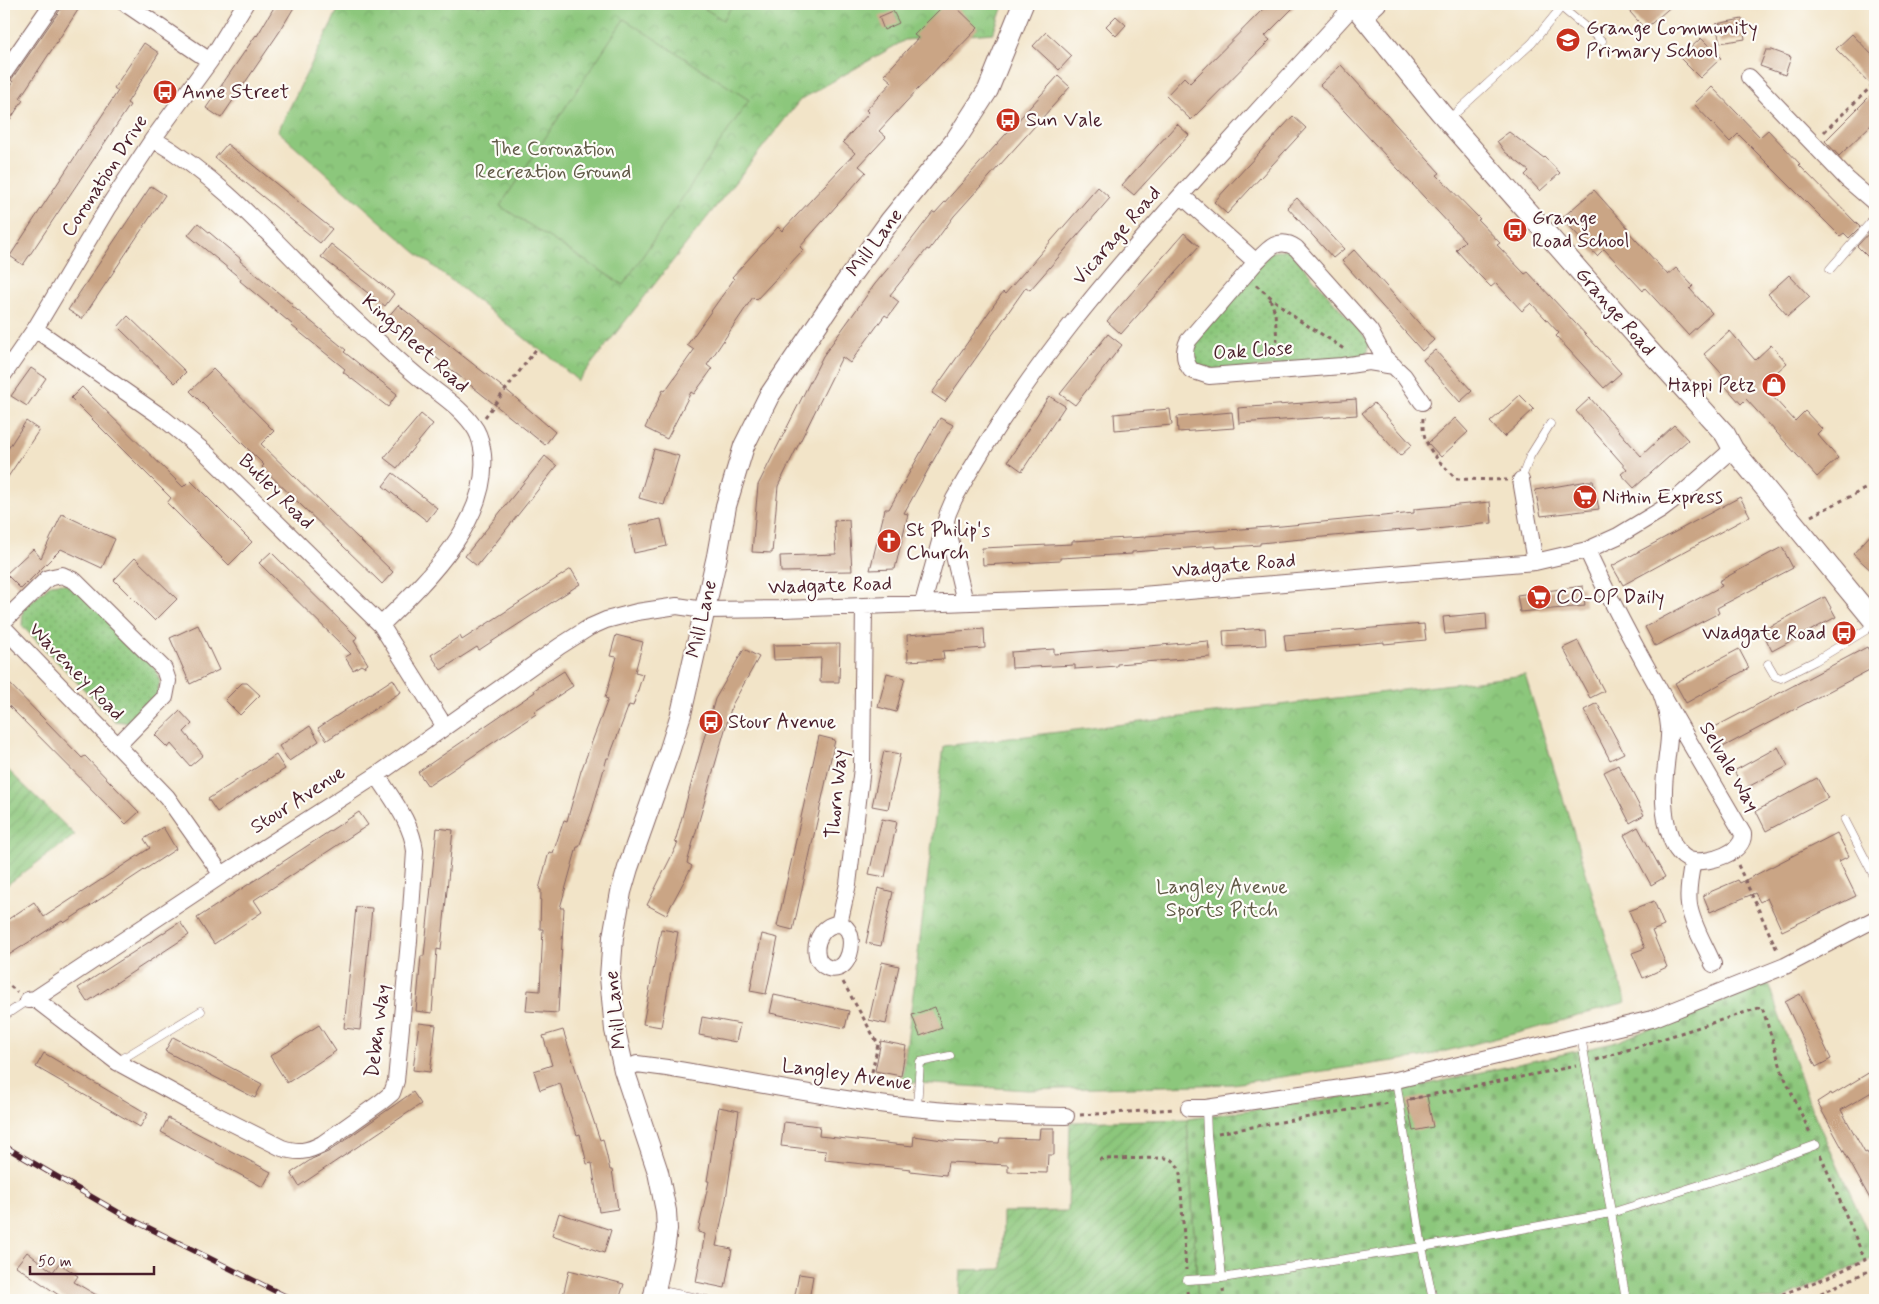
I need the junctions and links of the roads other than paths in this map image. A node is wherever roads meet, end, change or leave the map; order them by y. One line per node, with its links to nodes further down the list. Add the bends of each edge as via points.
1 (52, 4): 9 (street)
2 (126, 4): 8 (street)
3 (245, 4): 8 (street, Coronation Drive)
4 (1023, 4): 31 (street, Mill Lane, via 988,90 955,141 846,282 770,396 744,446 726,506)
5 (1562, 6): 7 (lane); 11 (lane, via 1532,43)
6 (1362, 7): 11 (street, Grange Road); 13 (street, Vicarage Road)
7 (1602, 41)
8 (210, 61): 12 (street, Coronation Drive)
9 (4, 73)
10 (1748, 77): 14 (street, via 1847,179)
11 (1448, 120): 23 (street, Grange Road, via 1725,434)
12 (153, 139): 18 (street, Coronation Drive); 34 (street, Kingsfleet Road, via 229,194 352,317 454,405 476,429 483,457 480,491 473,509 454,545 438,566)
13 (1181, 195): 16 (street); 25 (street, Vicarage Road, via 1103,284 1033,373 958,491)
14 (1875, 203)
15 (1875, 211): 17 (lane, via 1871,222)
16 (1256, 262): 19 (street, Oak Close, via 1276,244 1286,243 1296,248 1370,331 1380,352); 19 (street, Oak Close, via 1188,341 1185,360 1191,370 1209,376 1378,362)
17 (1830, 268)
18 (35, 329): 20 (street, Coronation Drive); 34 (street, Butley Road, via 163,418 206,453)
19 (1394, 366): 21 (street, Oak Close)
20 (4, 374)
21 (1422, 402)
22 (1550, 424): 24 (lane, via 1530,456)
23 (1733, 449): 26 (street, Wadgate Road, via 1661,510); 33 (street, Grange Road)
24 (1521, 480): 27 (street)
25 (946, 519): 28 (street); 29 (street, Vicarage Road)
26 (1588, 550): 27 (street, Wadgate Road); 37 (street, Selvale Way)
27 (1535, 562): 28 (street, Wadgate Road, via 1130,596)
28 (965, 602): 29 (street, Wadgate Road)
29 (922, 603): 30 (street, Wadgate Road)
30 (864, 606): 31 (street, Wadgate Road); 46 (street, Thorn Way, via 862,768 849,876)
31 (704, 610): 38 (street, Stour Avenue, via 677,606 653,609 590,627); 54 (street, Mill Lane, via 676,728 628,868 615,917 611,992)
32 (4, 621): 39 (street, Waveney Road, via 48,578 67,576 85,589 164,669 168,681 165,697)
33 (1875, 621): 36 (lane, via 1815,662 1781,678 1775,676)
34 (381, 625): 38 (street, Butley Road)
35 (4, 628): 39 (street, Waveney Road)
36 (1768, 664)
37 (1661, 693): 42 (street, Selvale Way, via 1669,728 1664,790 1666,819 1675,847); 42 (street, Selvale Way, via 1743,834 1742,842 1732,852 1714,860)
38 (445, 727): 40 (street, Stour Avenue)
39 (118, 745): 43 (street, Waveney Road, via 167,797)
40 (377, 775): 43 (street, Stour Avenue); 53 (street, Deben Way, via 407,823 415,852 402,1020 392,1093 322,1144 296,1152 194,1104)
41 (1845, 820): 44 (lane)
42 (1693, 861): 47 (street, via 1689,904)
43 (222, 875): 48 (street, Stour Avenue)
44 (1875, 878)
45 (1875, 919): 51 (street, via 1784,966 1652,1019)
46 (839, 924): 46 (street, via 846,927 851,939 845,963 831,968 822,965 818,957 819,938 829,926)
47 (1713, 964)
48 (31, 999): 50 (lane); 53 (street, Deben Way)
49 (200, 1010): 53 (lane)
50 (4, 1016)
51 (1581, 1036): 55 (street); 61 (lane)
52 (950, 1056): 56 (lane, via 920,1062)
53 (117, 1062)
54 (624, 1070): 56 (street, Langley Avenue, via 637,1064 866,1102); 65 (street, Mill Lane, via 664,1196 667,1228)
55 (1396, 1080): 58 (street); 62 (lane)
56 (917, 1107): 59 (street, Langley Avenue, via 1003,1115)
57 (1189, 1108): 58 (street)
58 (1206, 1108): 63 (lane)
59 (1066, 1116)
60 (1816, 1145): 61 (lane)
61 (1611, 1213): 62 (lane); 68 (lane)
62 (1422, 1247): 63 (lane); 67 (lane)
63 (1222, 1278): 64 (lane)
64 (1186, 1280)
65 (654, 1295): 66 (lane)
66 (707, 1300)
67 (1432, 1300)
68 (1626, 1300)

